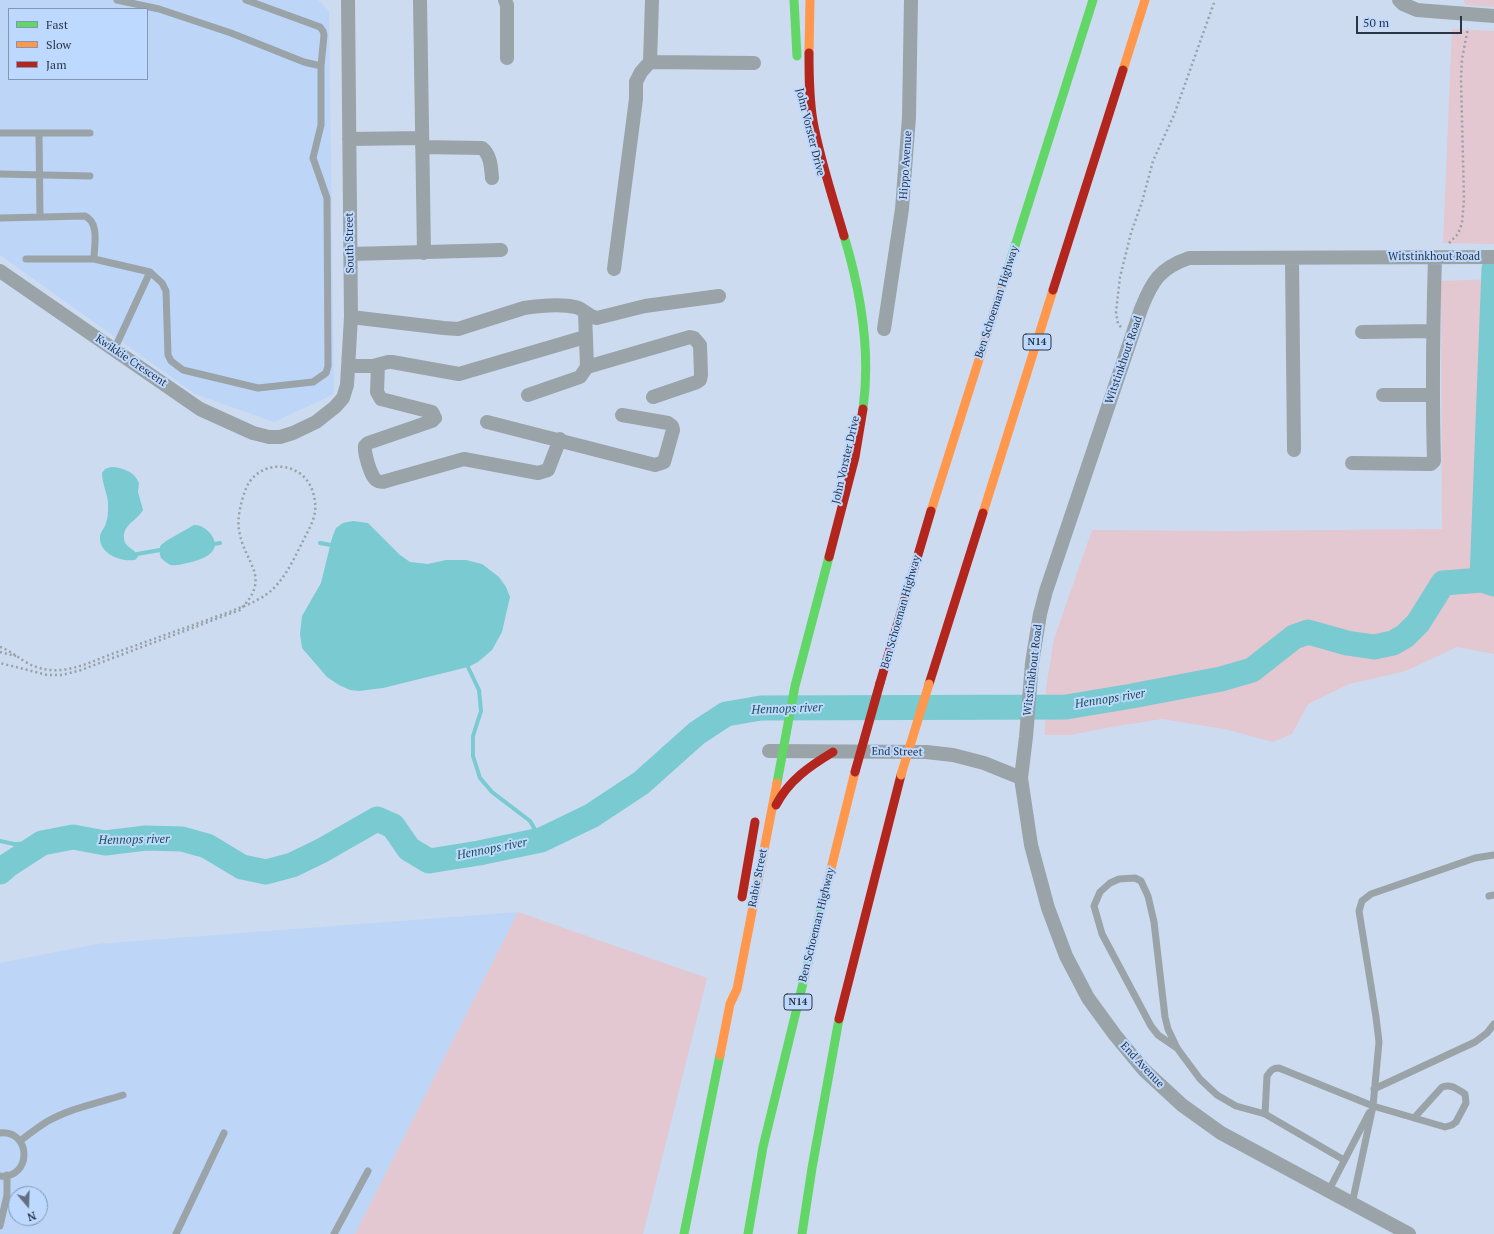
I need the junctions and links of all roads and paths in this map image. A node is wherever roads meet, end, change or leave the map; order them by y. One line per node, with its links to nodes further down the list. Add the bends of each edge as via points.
1 (117, 0): 19 (lane, via 159,9)
2 (246, 0): 19 (lane, via 320,27 324,36)
3 (348, 0): 25 (street, South Street)
4 (420, 0): 26 (street)
5 (505, 0): 16 (street)
6 (652, 0): 17 (street)
7 (794, 0): 20 (main road)
8 (810, 0): 72 (main road, John Vorster Drive, via 811,107 858,293 865,359 865,394 855,457 795,686 786,732)
9 (911, 0): 47 (street, Hippo Avenue, via 909,117 902,209)
10 (1093, 0): 100 (main road, Ben Schoeman Highway / N14, bridge, via 920,546 854,772 763,1147)
11 (1144, 0): 101 (main road, N14, bridge, via 901,775 837,1029)
12 (1215, 0): 49 (path, via 1174,116 1153,161 1129,240 1120,277 1116,312 1118,324)
13 (1399, 0): 14 (street, via 1417,10)
14 (1471, 14): 15 (street); 36 (path, via 1461,66 1464,199 1462,223 1458,234)
15 (1494, 16)
16 (507, 58)
17 (650, 62): 18 (street); 41 (street, via 636,82)
18 (754, 63)
19 (321, 66): 43 (lane, via 321,125 313,158 327,198 326,373 313,382 258,388 183,370 168,355 166,291 162,283)
20 (797, 68)
21 (802, 107): 66 (main road, John Vorster Drive, via 844,258 852,294 859,359 855,426 832,521)
22 (0, 133): 24 (lane)
23 (90, 133): 24 (lane)
24 (39, 134): 28 (lane)
25 (349, 139): 26 (street); 35 (street, South Street)
26 (422, 142): 30 (street, via 482,148 490,160); 34 (street)
27 (0, 174): 28 (lane)
28 (39, 175): 29 (lane); 31 (lane)
29 (90, 176)
30 (492, 178)
31 (40, 216): 32 (lane); 39 (lane, via 85,216 90,219 94,227)
32 (0, 218)
33 (501, 250): 34 (street)
34 (424, 253): 35 (street)
35 (350, 254): 46 (street, South Street)
36 (1438, 257): 37 (street, Witstinkhout Road); 40 (street, Witstinkhout Road); 48 (street)
37 (1494, 257)
38 (26, 259): 39 (lane)
39 (94, 259): 43 (lane)
40 (1292, 259): 49 (street, Witstinkhout Road, via 1189,258 1178,262 1168,267 1152,284); 64 (street)
41 (614, 269)
42 (0, 271): 52 (street, Kwikkie Crescent)
43 (150, 272): 52 (lane)
44 (719, 296): 45 (street, via 645,306 597,318)
45 (585, 312): 46 (street, via 576,306 535,306 458,329); 51 (street)
46 (351, 317): 54 (street, South Street)
47 (884, 329)
48 (1432, 331): 50 (street); 58 (street)
49 (1134, 332): 74 (street, Witstinkhout Road, via 1040,614)
50 (1362, 332)
51 (585, 337): 53 (street, via 459,374 392,362); 55 (street)
52 (114, 350): 62 (street, Kwikkie Crescent, via 200,409 252,433)
53 (378, 365): 54 (street); 63 (street, via 377,392 381,399 432,412 435,418 365,446 364,451 376,480 386,481 464,459 543,472 548,470)
54 (348, 366): 62 (street, South Street, via 346,392 335,407 316,422 293,433)
55 (586, 367): 56 (street, via 580,377); 59 (street, via 690,337 694,338 700,345 700,380)
56 (528, 394)
57 (1383, 395): 58 (street)
58 (1432, 395): 65 (street, via 1434,461 1431,464)
59 (653, 397)
60 (622, 415): 63 (street, via 672,426 664,462 655,465)
61 (487, 422): 63 (street)
62 (269, 437)
63 (560, 440)
64 (1294, 450)
65 (1352, 463)
66 (808, 602)
67 (244, 606): 67 (path, via 273,589 287,573 316,510 309,484 302,475 285,467 263,470 254,476 245,491 238,521 239,530 255,569 255,578 253,593); 70 (path, via 71,669 49,671); 71 (path, via 240,610 62,675 48,675)
68 (0, 647): 70 (path)
69 (0, 652): 70 (path)
70 (19, 657)
71 (0, 663)
72 (772, 751): 73 (street, End Street); 76 (main road, Rabie Street)
73 (833, 752): 74 (street, End Street, via 926,752 953,755 984,763); 76 (main road, via 804,771 790,784 779,798)
74 (1021, 778): 94 (street, End Avenue, via 1031,845 1048,908 1066,956 1088,998 1115,1035 1144,1070 1182,1105 1221,1133)
75 (757, 810): 78 (main road, Rabie Street)
76 (768, 823): 80 (main road, Rabie Street, via 737,989)
77 (1494, 855): 83 (lane, via 1475,858 1371,894 1362,901 1359,911 1379,1042)
78 (740, 910)
79 (736, 948): 80 (main road, Rabie Street)
80 (730, 1004): 99 (main road, Rabie Street)
81 (1494, 1024): 83 (lane, via 1488,1033 1475,1042)
82 (1177, 1048): 82 (lane, via 1165,1016 1154,922 1148,896 1141,881 1135,878 1119,879 1100,892 1094,906 1102,934 1151,1026 1158,1035); 86 (lane, via 1200,1079 1217,1095 1236,1106)
83 (1374, 1089): 85 (lane)
84 (123, 1095): 90 (lane, via 68,1112 34,1129)
85 (1373, 1106): 86 (lane, via 1275,1068 1267,1076); 87 (lane); 91 (lane); 95 (lane)
86 (1265, 1114): 91 (lane)
87 (1414, 1118): 87 (lane, via 1446,1127 1452,1125 1466,1103 1465,1094 1452,1086 1442,1087)
88 (0, 1133): 90 (lane, via 15,1136)
89 (224, 1133): 97 (lane)
90 (20, 1141): 93 (lane, via 24,1147 21,1167 16,1172)
91 (1344, 1160): 94 (lane)
92 (368, 1171): 98 (lane)
93 (4, 1175): 96 (lane, via 7,1194)
94 (1328, 1192): 95 (street, End Avenue)
95 (1352, 1204): 102 (street, End Avenue)
96 (0, 1226)
97 (176, 1234)
98 (334, 1234)
99 (684, 1234)
100 (748, 1234)
101 (802, 1234)
102 (1409, 1234)

